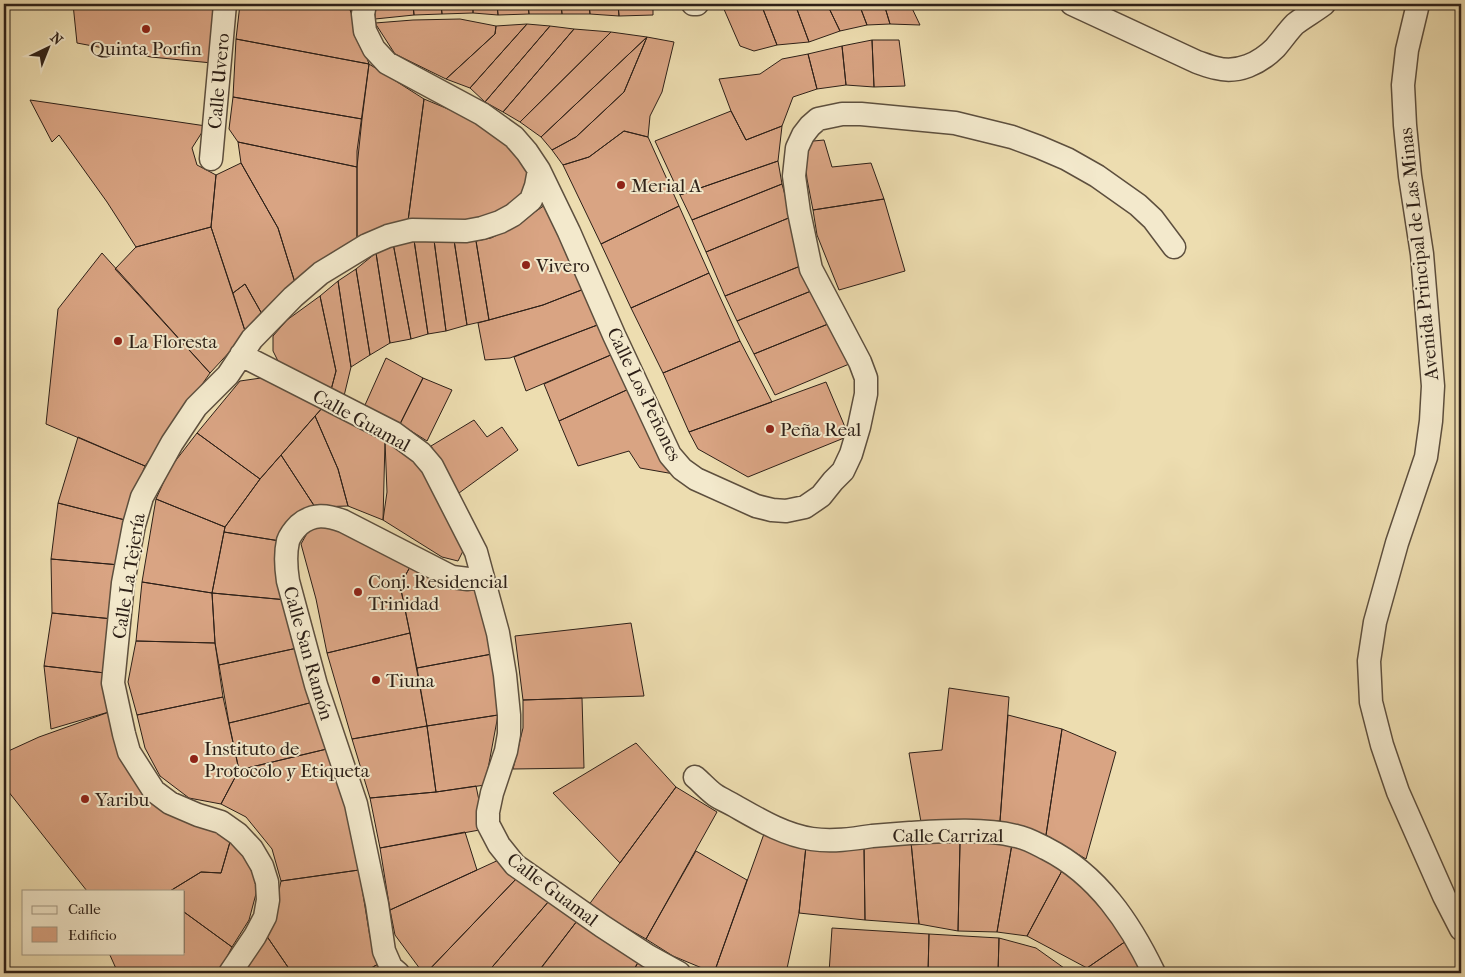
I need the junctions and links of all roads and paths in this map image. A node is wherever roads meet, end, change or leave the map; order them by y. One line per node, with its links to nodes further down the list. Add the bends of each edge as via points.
1 (226, 4): 6 (street, Calle Uvero)
2 (365, 4): 7 (street, Calle Los Peñones, via 365,31 374,49 387,63 482,114 514,137)
3 (1072, 4): 4 (street, via 1197,62 1232,70 1263,58 1297,23)
4 (1324, 4)
5 (1418, 4): 12 (street, Avenida Principal de Las Minas, via 1402,85 1410,176 1422,254 1433,386 1431,420 1426,457 1397,543 1375,622 1369,661 1371,702 1398,792)
6 (212, 159)
7 (539, 170): 8 (street, Calle Los Peñones, via 670,455 696,479 772,510 806,507 821,496 843,470 851,454 866,394 866,378 860,362 811,269 799,212 794,176 797,148 803,135 818,120 842,114 861,114 946,122 1012,137 1067,159 1097,176 1138,205); 9 (street, Calle La Tejería, via 531,200 500,222 466,231 412,230 367,245 322,274 287,303)
8 (1174, 247)
9 (241, 355): 10 (street, Calle Guamal, via 394,433 421,453 432,466 476,552); 13 (street, Calle La Tejería, via 228,375 196,407 142,497 123,583 113,683 129,752 154,791 170,803 221,822 252,849 262,866 267,882 265,917)
10 (482, 577): 14 (street, Calle San Ramón, via 452,577 329,516 316,516 304,521 288,540 288,581 316,685 356,804 384,951 391,967); 15 (street, Calle Guamal, via 498,633 509,716 506,752 492,793 488,824 515,865 602,926)
11 (696, 777): 16 (street, Calle Carrizal, via 715,795 750,815 810,839 848,840 963,831 1002,833 1031,841 1066,860 1098,887 1139,942)
12 (1461, 929)
13 (230, 973)
14 (398, 973)
15 (679, 973)
16 (1154, 973)

